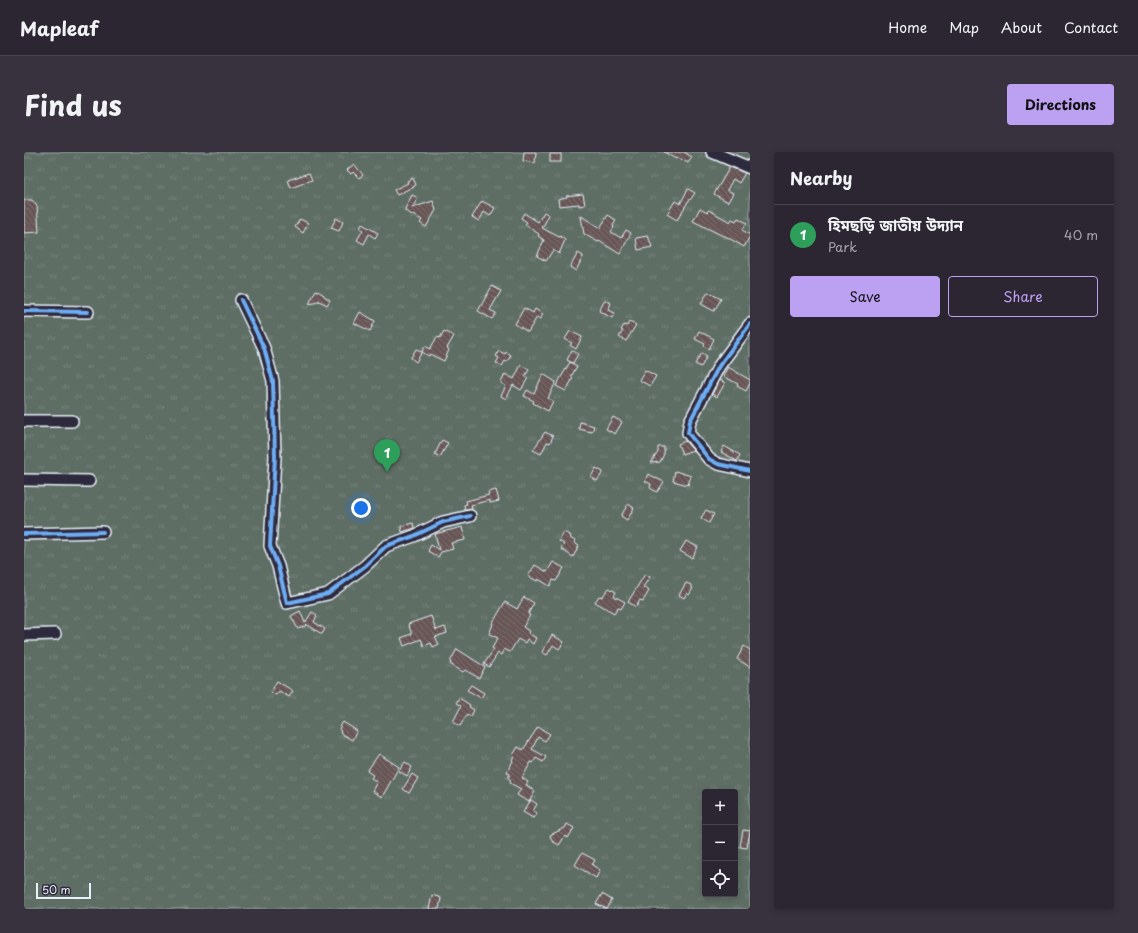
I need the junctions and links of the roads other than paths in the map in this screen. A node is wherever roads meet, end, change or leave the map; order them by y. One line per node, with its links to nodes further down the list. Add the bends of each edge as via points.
1 (712, 152): 2 (street)
2 (750, 168)
3 (241, 300): 12 (street, via 264,348 273,382 275,457 270,546 287,603 328,594 365,566 386,546 443,522)
4 (24, 311): 5 (street)
5 (88, 312)
6 (750, 324): 9 (street, via 719,366 690,421 688,433 709,459 718,464)
7 (24, 421): 8 (street)
8 (72, 421)
9 (750, 471)
10 (24, 480): 11 (street)
11 (89, 481)
12 (470, 516)
13 (103, 532): 14 (street)
14 (24, 534)
15 (55, 634): 16 (street)
16 (24, 635)

